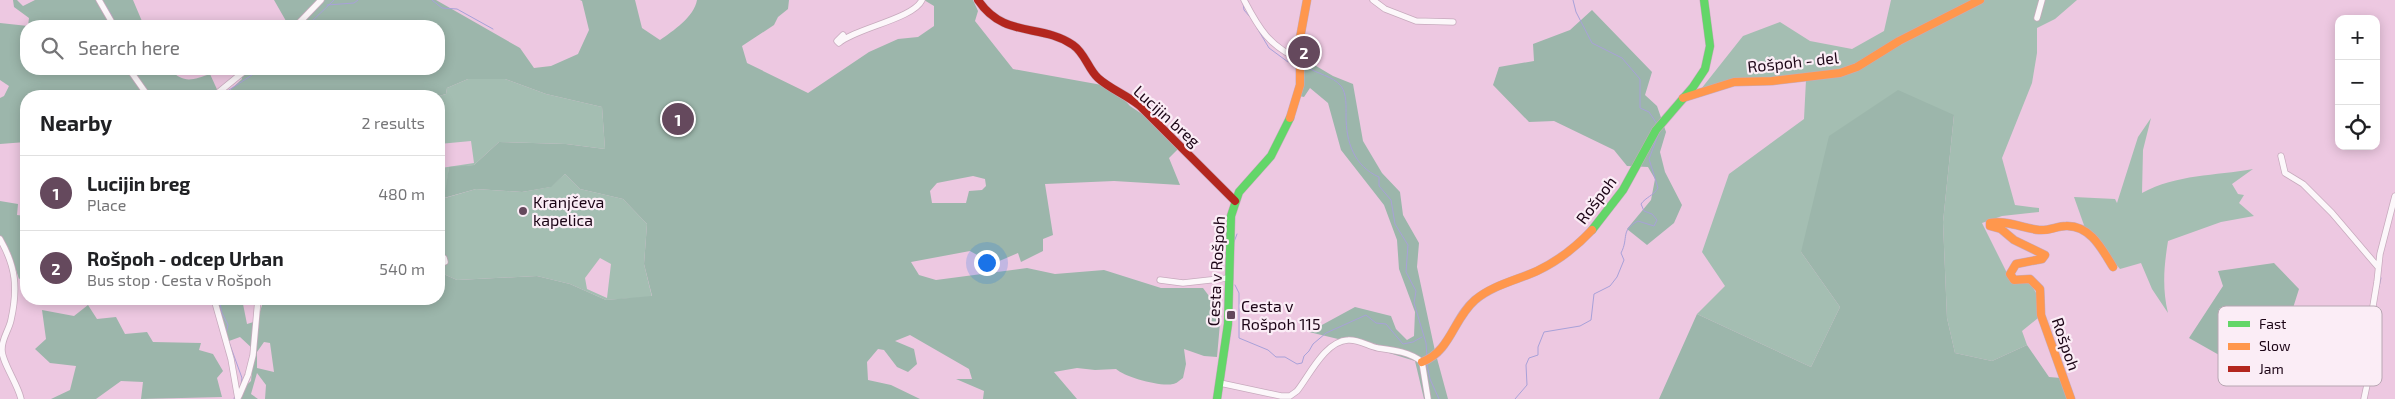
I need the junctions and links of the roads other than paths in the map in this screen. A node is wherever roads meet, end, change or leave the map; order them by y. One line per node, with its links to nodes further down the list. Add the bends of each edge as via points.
1 (99, 0): 12 (street)
2 (321, 0): 13 (street)
3 (922, 0): 15 (street, via 918,7 890,22 839,43 837,41)
4 (978, 0): 24 (street, Lucijin breg, via 991,17 1068,42 1078,49 1101,81 1125,94 1215,178)
5 (1244, 0): 16 (street, via 1274,46)
6 (1307, 0): 16 (street, Cesta v Rošpoh, via 1300,36)
7 (1373, 0): 14 (street, via 1385,9 1416,21)
8 (1704, 0): 21 (street, Rošpoh, via 1709,59)
9 (1980, 0): 21 (street, Rošpoh - del, via 1899,41 1857,67 1840,73 1734,82)
10 (2042, 0): 11 (street)
11 (2037, 18)
12 (111, 20)
13 (302, 20)
14 (1453, 22)
15 (842, 34)
16 (1300, 60): 24 (street, Cesta v Rošpoh, via 1298,93 1285,129 1271,156)
17 (133, 75): 19 (street)
18 (240, 75): 20 (street)
19 (144, 90)
20 (221, 90)
21 (1683, 98): 33 (street, Rošpoh, via 1654,132 1612,206 1586,236 1548,265 1475,299 1437,357)
22 (2281, 156): 27 (street, via 2285,173 2302,184 2332,213)
23 (2395, 196): 27 (street)
24 (1234, 201): 28 (street, Cesta v Rošpoh)
25 (0, 239): 37 (street, via 12,262 16,282 11,322 1,352)
26 (2113, 267): 40 (street, Rošpoh, via 2094,239 2080,228 2068,226 2041,230 2012,222 1990,224 2045,255 2042,259 2016,264 2010,276 2014,280 2030,280 2040,289 2041,315)
27 (2378, 267): 32 (street)
28 (1228, 278): 29 (street, via 1183,283); 34 (street, Cesta v Rošpoh, via 1228,324)
29 (1160, 280)
30 (216, 305): 36 (street, via 233,366)
31 (257, 305): 36 (street, via 253,355 248,374)
32 (2372, 306)
33 (1426, 361): 34 (street, via 1348,340 1327,350 1290,396); 39 (street)
34 (1220, 383): 38 (street, Cesta v Rošpoh)
35 (2367, 386): 41 (street)
36 (237, 394)
37 (21, 399)
38 (1217, 399)
39 (1428, 399)
40 (2071, 399)
41 (2364, 399)

